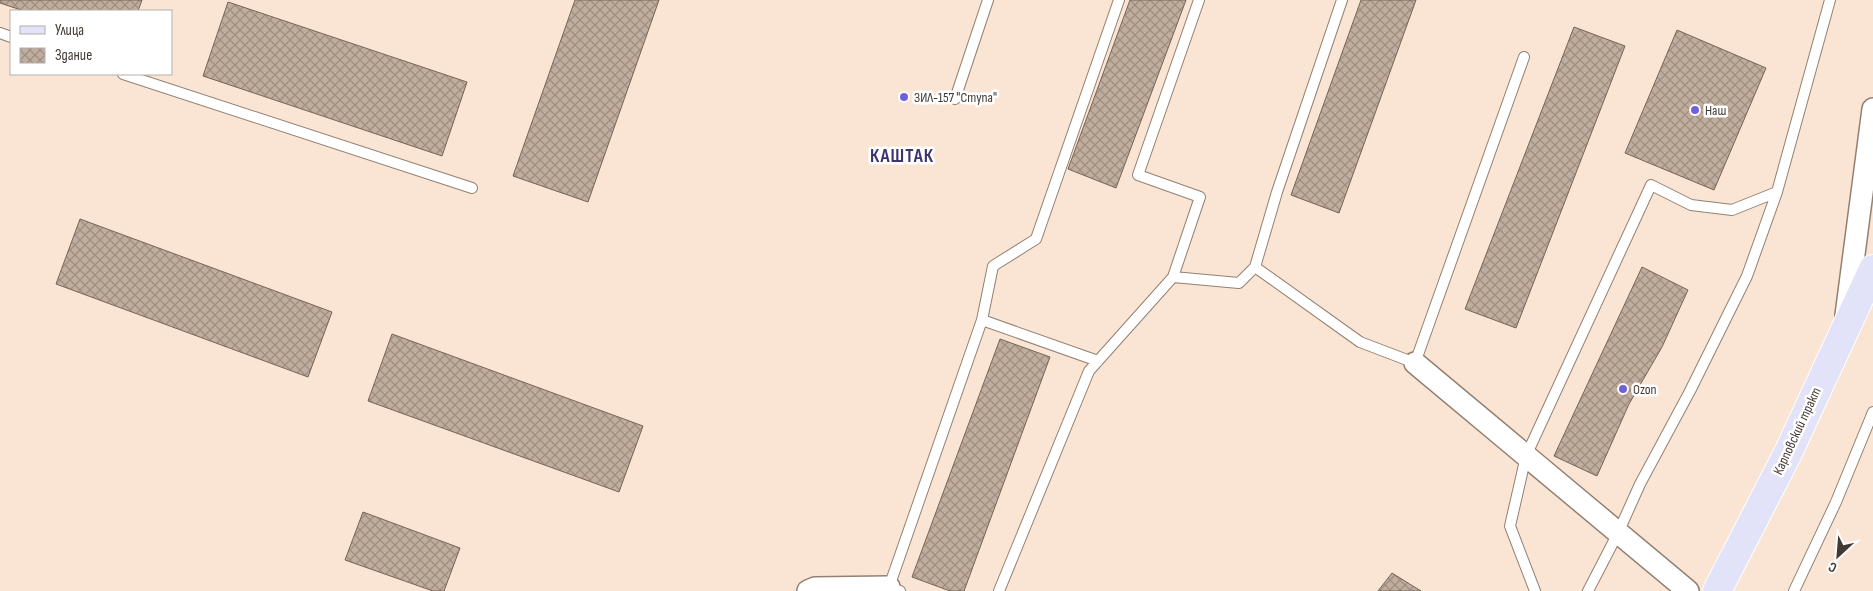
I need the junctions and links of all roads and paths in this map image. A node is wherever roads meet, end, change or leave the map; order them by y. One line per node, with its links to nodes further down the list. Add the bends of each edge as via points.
1 (988, 0): 8 (lane)
2 (1119, 0): 15 (lane, via 1036,238 993,266)
3 (1199, 0): 14 (lane, via 1138,175 1200,197)
4 (1342, 0): 12 (lane)
5 (1830, 0): 11 (lane)
6 (1524, 57): 18 (lane)
7 (127, 75): 10 (lane)
8 (955, 99)
9 (1873, 109): 16 (street)
10 (472, 188)
11 (1777, 192): 20 (lane, via 1732,210 1691,205 1651,185); 21 (lane, via 1746,276)
12 (1255, 267): 14 (lane, via 1239,283); 18 (lane, via 1360,342)
13 (1873, 269): 16 (main road, Карповский тракт)
14 (1173, 277): 17 (lane)
15 (982, 320): 17 (lane); 22 (lane)
16 (1844, 330): 28 (main road, Карповский тракт, via 1788,454)
17 (1098, 361): 24 (lane, via 1089,371)
18 (1415, 363): 20 (street)
19 (1873, 412): 29 (lane)
20 (1526, 456): 21 (street); 25 (lane, via 1510,526)
21 (1618, 533): 26 (lane); 27 (street)
22 (895, 589): 23 (street, via 815,588)
23 (808, 591)
24 (1000, 591)
25 (1535, 591)
26 (1588, 591)
27 (1688, 591)
28 (1717, 591)
29 (1794, 591)

